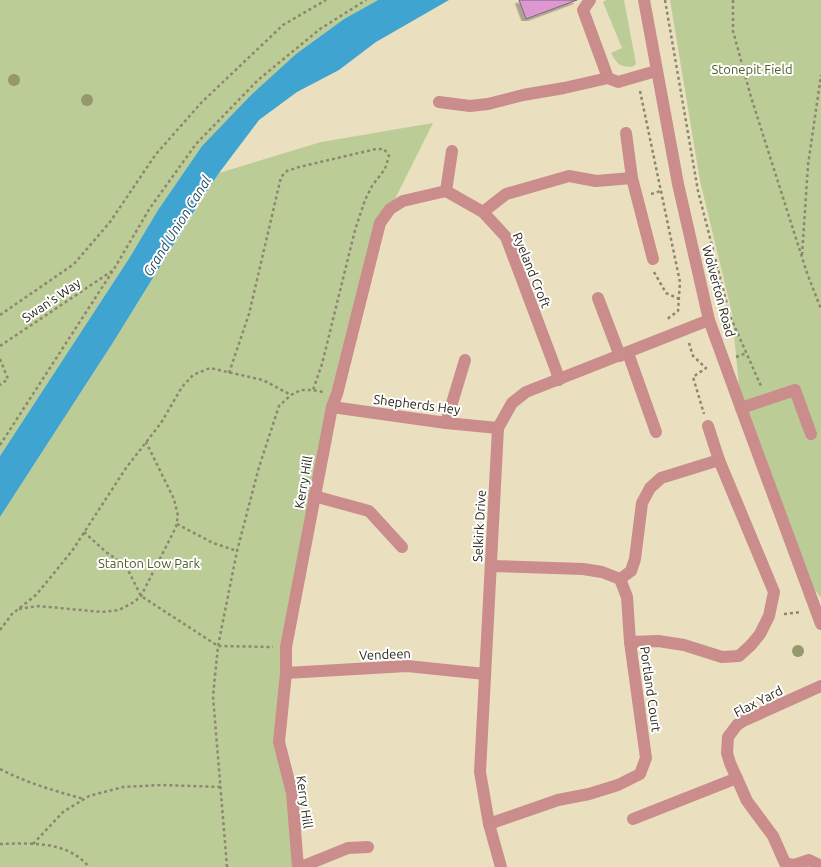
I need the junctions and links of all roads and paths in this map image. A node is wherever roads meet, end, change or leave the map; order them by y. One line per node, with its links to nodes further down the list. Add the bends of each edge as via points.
1 (326, 0): 23 (path, via 283,25 202,102 156,154 110,222 74,264)
2 (366, 0): 18 (path, via 320,29 258,80 196,144 150,208)
3 (590, 0): 9 (street, via 583,10)
4 (644, 0): 7 (street, Wolverton Road)
5 (666, 0): 36 (path, via 698,191 730,316)
6 (733, 0): 16 (path, via 733,31 750,96)
7 (656, 71): 9 (street, via 618,82); 24 (street, Wolverton Road, via 678,184)
8 (821, 75): 16 (path, via 808,166)
9 (608, 78): 10 (street, via 488,104 470,106)
10 (439, 102)
11 (626, 133): 13 (street)
12 (452, 151): 14 (street)
13 (632, 178): 15 (street, via 596,181 569,176 506,194); 17 (street)
14 (446, 191): 15 (street); 34 (street, Kerry Hill, via 403,201 390,209 380,223)
15 (483, 212): 31 (street, Ryeland Croft, via 506,237)
16 (802, 257): 21 (path)
17 (653, 259): 20 (path, via 650,266 666,293)
18 (114, 269): 26 (path, Swan's Way); 45 (path)
19 (598, 298): 27 (street)
20 (679, 299)
21 (821, 309)
22 (678, 311): 25 (path)
23 (0, 315)
24 (710, 320): 25 (street, Selkirk Drive); 38 (street, Wolverton Road)
25 (685, 330): 27 (street, Selkirk Drive); 40 (path, via 694,356 706,368 693,377)
26 (0, 346)
27 (624, 355): 31 (street, Selkirk Drive); 42 (street)
28 (0, 359): 32 (path, via 8,379)
29 (465, 360): 39 (street)
30 (229, 373): 33 (path, via 249,314 281,177 287,171 299,167 384,149 389,156 385,169 372,186 355,230 324,358); 35 (path, via 263,380); 44 (path, via 210,368 193,375 182,387 161,423)
31 (559, 380): 41 (street, Selkirk Drive, via 526,392 512,403)
32 (0, 385)
33 (313, 390): 34 (path); 35 (path, via 301,390)
34 (337, 394): 37 (street, Kerry Hill)
35 (291, 395): 51 (path, via 279,406)
36 (767, 400): 38 (street); 43 (street, via 795,390)
37 (332, 407): 39 (street, Shepherds Hey); 47 (street, Kerry Hill)
38 (741, 408): 55 (street, Wolverton Road)
39 (446, 423): 41 (street, Shepherds Hey)
40 (708, 426): 46 (street)
41 (498, 428): 52 (street, Selkirk Drive)
42 (656, 432)
43 (811, 434)
44 (146, 442): 48 (path, via 174,499); 49 (path)
45 (0, 445)
46 (719, 460): 53 (street, via 661,478 650,488 642,503 636,559 631,571); 57 (street, via 774,592)
47 (314, 496): 50 (street, via 369,510); 62 (street, Kerry Hill)
48 (177, 524): 51 (path, via 213,543); 54 (path)
49 (84, 532): 54 (path, via 126,566); 56 (path, via 36,595)
50 (402, 547)
51 (237, 551): 61 (path)
52 (491, 566): 53 (street, via 582,569 602,572); 64 (street, Selkirk Drive)
53 (620, 579): 60 (street, Portland Court, via 626,597)
54 (141, 596): 56 (path, via 119,610 102,612 38,606); 61 (path)
55 (815, 607): 57 (path, via 804,612); 58 (street, Wolverton Road)
56 (18, 610): 59 (path)
57 (769, 616): 60 (street, via 760,634 739,656 722,656 684,645 658,641)
58 (821, 624)
59 (0, 630)
60 (630, 642): 71 (street, Portland Court, via 646,758 640,774 618,785 558,800)
61 (218, 646): 62 (path); 68 (path, via 213,696)
62 (286, 647): 63 (street, Kerry Hill)
63 (286, 673): 64 (street, Vendeen, via 407,666); 77 (street, Kerry Hill, via 280,742 292,793)
64 (484, 674): 71 (street, Selkirk Drive, via 480,772)
65 (821, 686): 67 (street, Flax Yard, via 743,721 732,730 728,737 727,753)
66 (0, 769): 69 (path, via 55,791)
67 (737, 778): 70 (street); 80 (street, Flax Yard, via 748,801 773,836 785,863 794,865 809,860)
68 (222, 787): 69 (path, via 123,787); 76 (path)
69 (84, 799): 73 (path, via 63,812)
70 (633, 819)
71 (489, 824): 79 (street, Selkirk Drive)
72 (0, 844): 73 (path)
73 (33, 844): 75 (path, via 58,847 79,856)
74 (368, 847): 78 (street, via 348,848)
75 (89, 867)
76 (227, 867)
77 (298, 867)
78 (301, 867)
79 (501, 867)
80 (820, 867)

